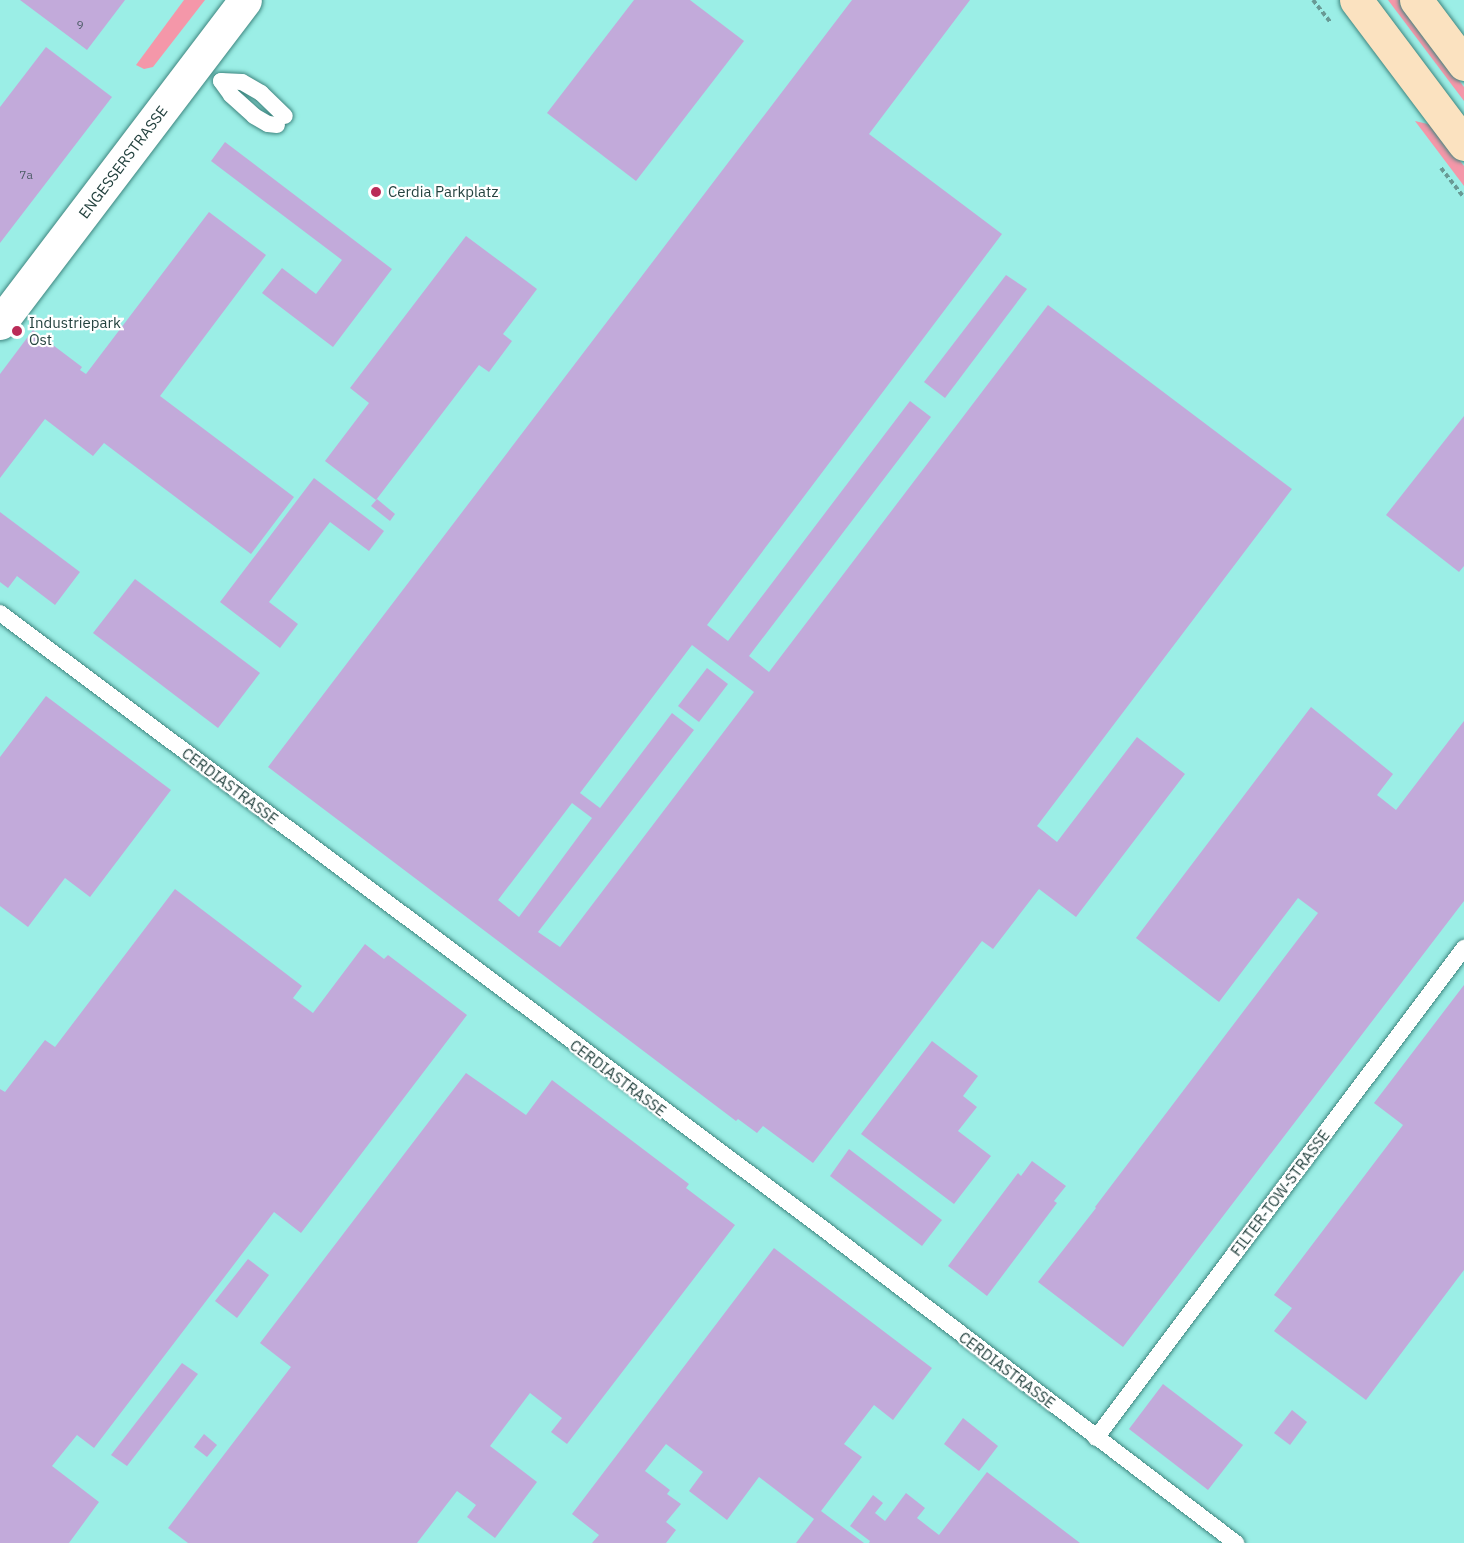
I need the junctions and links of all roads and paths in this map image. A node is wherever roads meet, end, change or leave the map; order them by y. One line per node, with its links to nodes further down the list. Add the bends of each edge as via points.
1 (245, 0): 6 (street, ENGESSERSTRASSE)
2 (1356, 0): 5 (main road)
3 (1416, 0): 4 (main road)
4 (1464, 64)
5 (1464, 144)
6 (0, 323)
7 (0, 613): 9 (lane, CERDIASTRASSE, via 821,1227)
8 (1464, 948): 9 (lane, FILTER-TOW-STRASSE)
9 (1096, 1438): 10 (lane, CERDIASTRASSE)
10 (1236, 1543)

